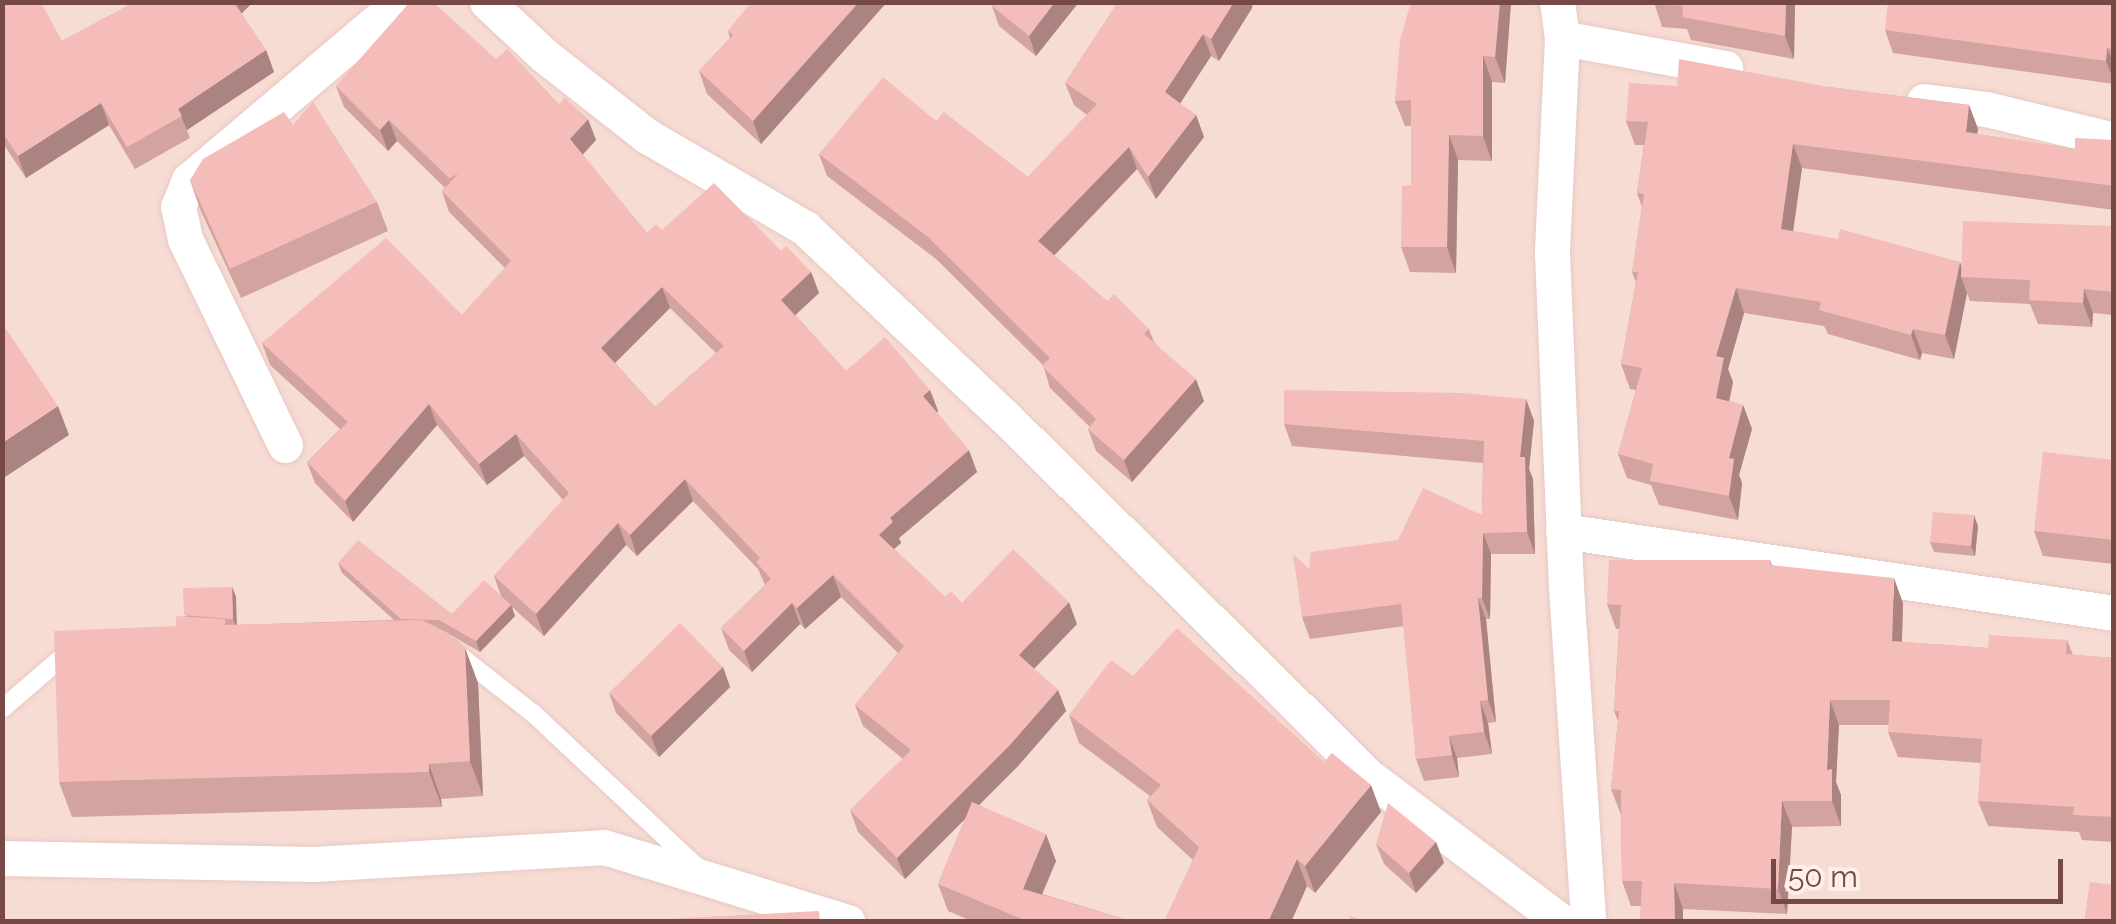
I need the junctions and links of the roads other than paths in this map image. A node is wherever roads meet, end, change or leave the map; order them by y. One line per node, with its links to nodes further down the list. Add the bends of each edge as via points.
1 (400, 2): 8 (street, via 189,180 178,207 185,240)
2 (487, 2): 17 (street, via 647,136 805,228 1368,776)
3 (1558, 2): 4 (street)
4 (1562, 38): 5 (street); 9 (street, via 1552,253)
5 (1767, 76)
6 (1896, 97): 7 (street)
7 (2114, 140)
8 (285, 445)
9 (1563, 530): 10 (street); 18 (street)
10 (2114, 613)
11 (88, 641): 13 (lane, via 64,652)
12 (438, 642): 15 (lane, via 468,658 534,714)
13 (2, 709)
14 (2, 858): 15 (street, via 312,864 604,846)
15 (715, 884): 16 (street)
16 (848, 922)
17 (1562, 922)
18 (1588, 922)

